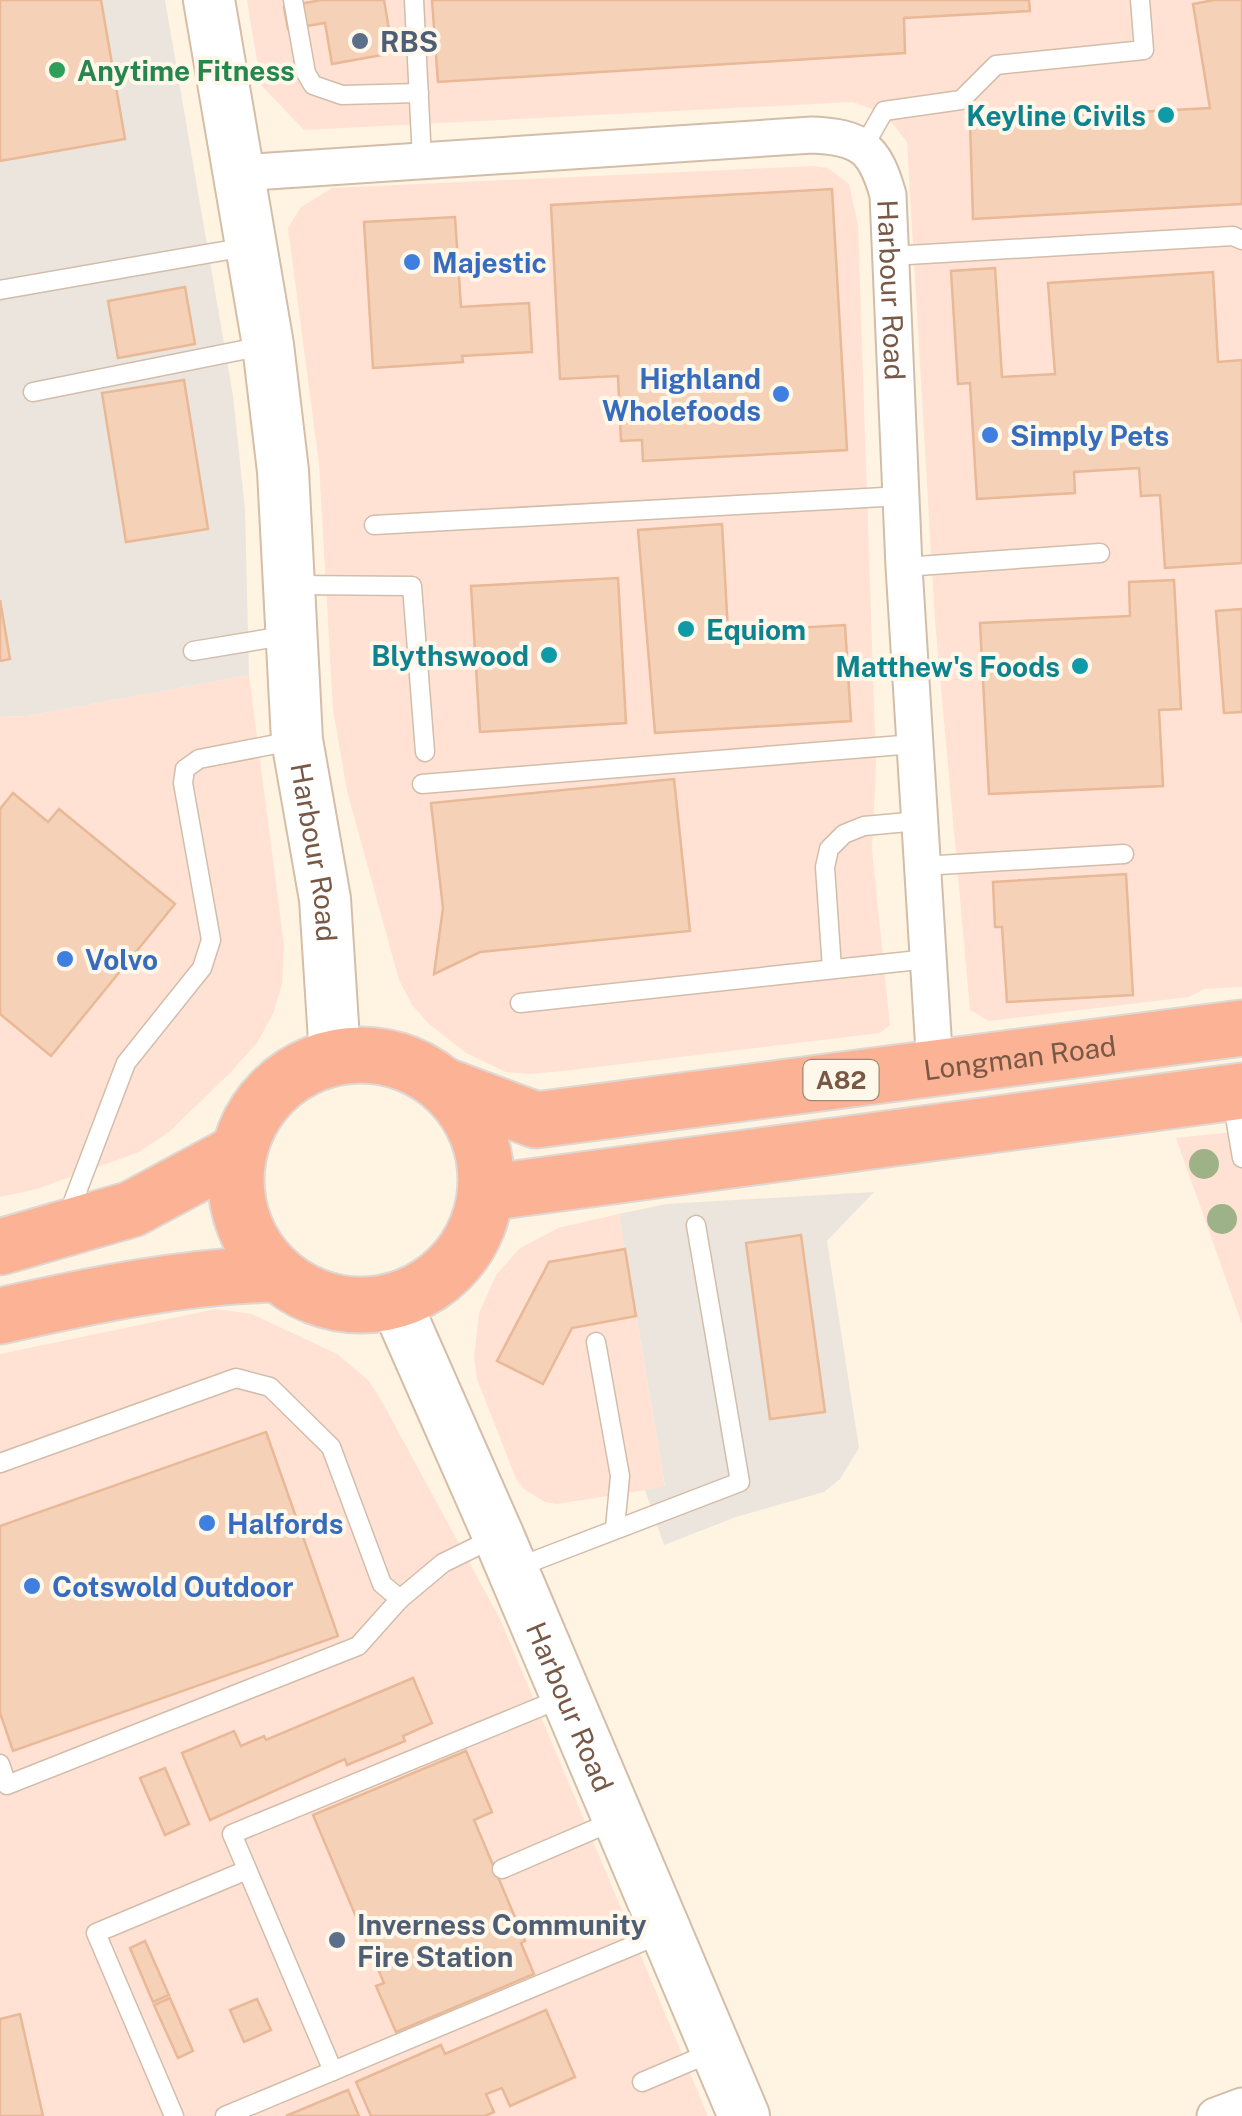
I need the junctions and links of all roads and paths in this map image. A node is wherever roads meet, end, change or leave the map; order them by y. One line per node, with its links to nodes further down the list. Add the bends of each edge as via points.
1 (208, 0): 8 (street, Harbour Road)
2 (293, 0): 5 (lane, via 313,85 342,95)
3 (414, 0): 5 (lane)
4 (1140, 0): 6 (lane, via 1144,50 996,65 961,100 884,111)
5 (419, 93): 7 (lane)
6 (864, 146): 7 (street, via 841,136 812,135); 11 (street, Harbour Road, via 888,195)
7 (422, 160): 8 (street)
8 (238, 172): 10 (street, Harbour Road)
9 (1242, 240): 11 (lane)
10 (250, 246): 12 (lane); 13 (street, Harbour Road)
11 (892, 256): 15 (street, Harbour Road)
12 (0, 290)
13 (268, 346): 14 (lane); 19 (street, Harbour Road)
14 (33, 392)
15 (902, 496): 16 (lane); 18 (street, Harbour Road)
16 (374, 525)
17 (1100, 554): 18 (lane)
18 (904, 567): 23 (street, Harbour Road)
19 (288, 584): 20 (street, Harbour Road); 24 (lane, via 412,586)
20 (290, 635): 21 (lane); 22 (street, Harbour Road)
21 (192, 651)
22 (297, 740): 33 (street, Harbour Road, via 325,899); 41 (lane, via 199,760 185,769 211,940 202,968 126,1063)
23 (914, 744): 25 (lane); 26 (street, Harbour Road)
24 (425, 752)
25 (422, 784)
26 (919, 821): 28 (street, Harbour Road); 30 (lane, via 864,826 829,849)
27 (1124, 854): 28 (lane)
28 (922, 866): 29 (street, Harbour Road)
29 (928, 959): 30 (lane); 34 (street, Harbour Road)
30 (832, 970): 31 (lane)
31 (520, 1003)
32 (1240, 1024): 34 (highway, Longman Road / A82)
33 (335, 1056): 35 (highway, A82, via 374,1054 412,1064); 37 (highway, A82, via 273,1090 251,1118)
34 (936, 1068): 35 (highway, Longman Road / A82, via 536,1120)
35 (445, 1086): 39 (highway, A82, via 470,1116 484,1153)
36 (1237, 1092): 38 (lane); 39 (highway, A82)
37 (238, 1152): 41 (highway, via 132,1210); 43 (highway, A82, via 242,1218)
38 (1242, 1158)
39 (486, 1193): 44 (highway, A82, via 477,1229 458,1261 429,1286)
40 (696, 1225): 48 (lane, via 740,1482)
41 (62, 1232): 42 (highway)
42 (0, 1246)
43 (278, 1274): 44 (highway, A82, via 313,1296 354,1305); 45 (highway, A82, via 158,1282)
44 (395, 1301): 49 (street, Harbour Road)
45 (0, 1316)
46 (596, 1342): 48 (lane, via 620,1476)
47 (0, 1463): 50 (lane, via 236,1378 270,1386 332,1447 382,1584)
48 (616, 1528): 49 (lane)
49 (506, 1552): 50 (lane, via 443,1563); 51 (street, Harbour Road)
50 (400, 1599): 52 (lane, via 358,1646 7,1785)
51 (567, 1696): 53 (street, Harbour Road); 55 (lane, via 232,1834)
52 (0, 1764)
53 (618, 1819): 54 (lane); 56 (street, Harbour Road)
54 (502, 1869)
55 (247, 1870): 58 (lane); 61 (lane, via 96,1933)
56 (666, 1932): 57 (street, Harbour Road); 58 (lane)
57 (717, 2050): 59 (lane); 63 (street, Harbour Road)
58 (333, 2071): 62 (lane)
59 (642, 2082)
60 (1242, 2106): 64 (street)
61 (174, 2116)
62 (225, 2116)
63 (744, 2116)
64 (1214, 2116)

